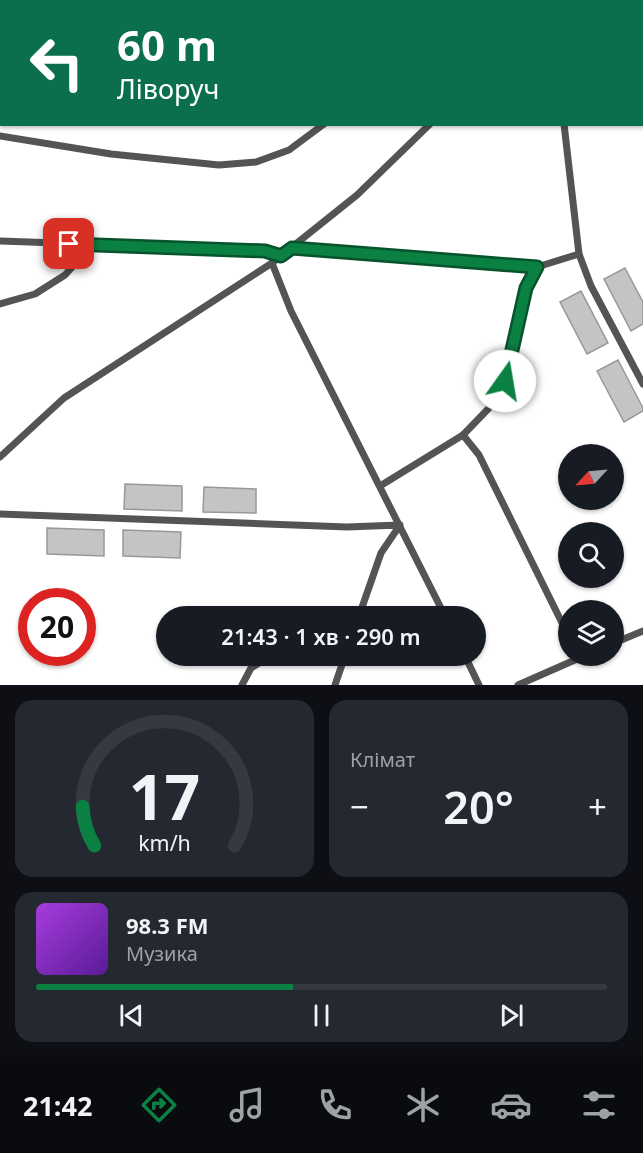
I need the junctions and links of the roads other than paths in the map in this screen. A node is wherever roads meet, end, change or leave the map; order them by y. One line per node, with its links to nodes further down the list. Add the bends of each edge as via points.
1 (321, 126): 4 (lane, via 289,150 256,162 219,165 111,154)
2 (428, 126): 7 (lane, via 357,195)
3 (564, 126): 8 (lane)
4 (0, 136)
5 (0, 241): 6 (lane)
6 (92, 245): 9 (lane, via 265,251); 12 (lane, via 65,275 35,294)
7 (292, 248): 9 (lane); 11 (lane)
8 (579, 254): 11 (lane); 13 (lane, via 591,286)
9 (281, 256): 10 (lane)
10 (272, 263): 15 (lane, via 64,398); 16 (lane, via 291,311)
11 (537, 267): 14 (lane, via 526,288 505,381 489,408)
12 (0, 304)
13 (643, 384)
14 (463, 435): 16 (lane); 21 (lane, via 479,455)
15 (0, 457)
16 (380, 486): 18 (lane)
17 (0, 514): 18 (lane, via 347,527)
18 (400, 525): 19 (lane, via 381,553); 20 (lane)
19 (362, 606)
20 (440, 606)
21 (558, 615)
22 (643, 631): 23 (lane)
23 (624, 639)
24 (255, 666): 28 (lane)
25 (342, 666): 29 (lane)
26 (470, 666): 30 (lane)
27 (559, 666): 31 (lane)
28 (242, 685)
29 (335, 685)
30 (479, 685)
31 (518, 685)

